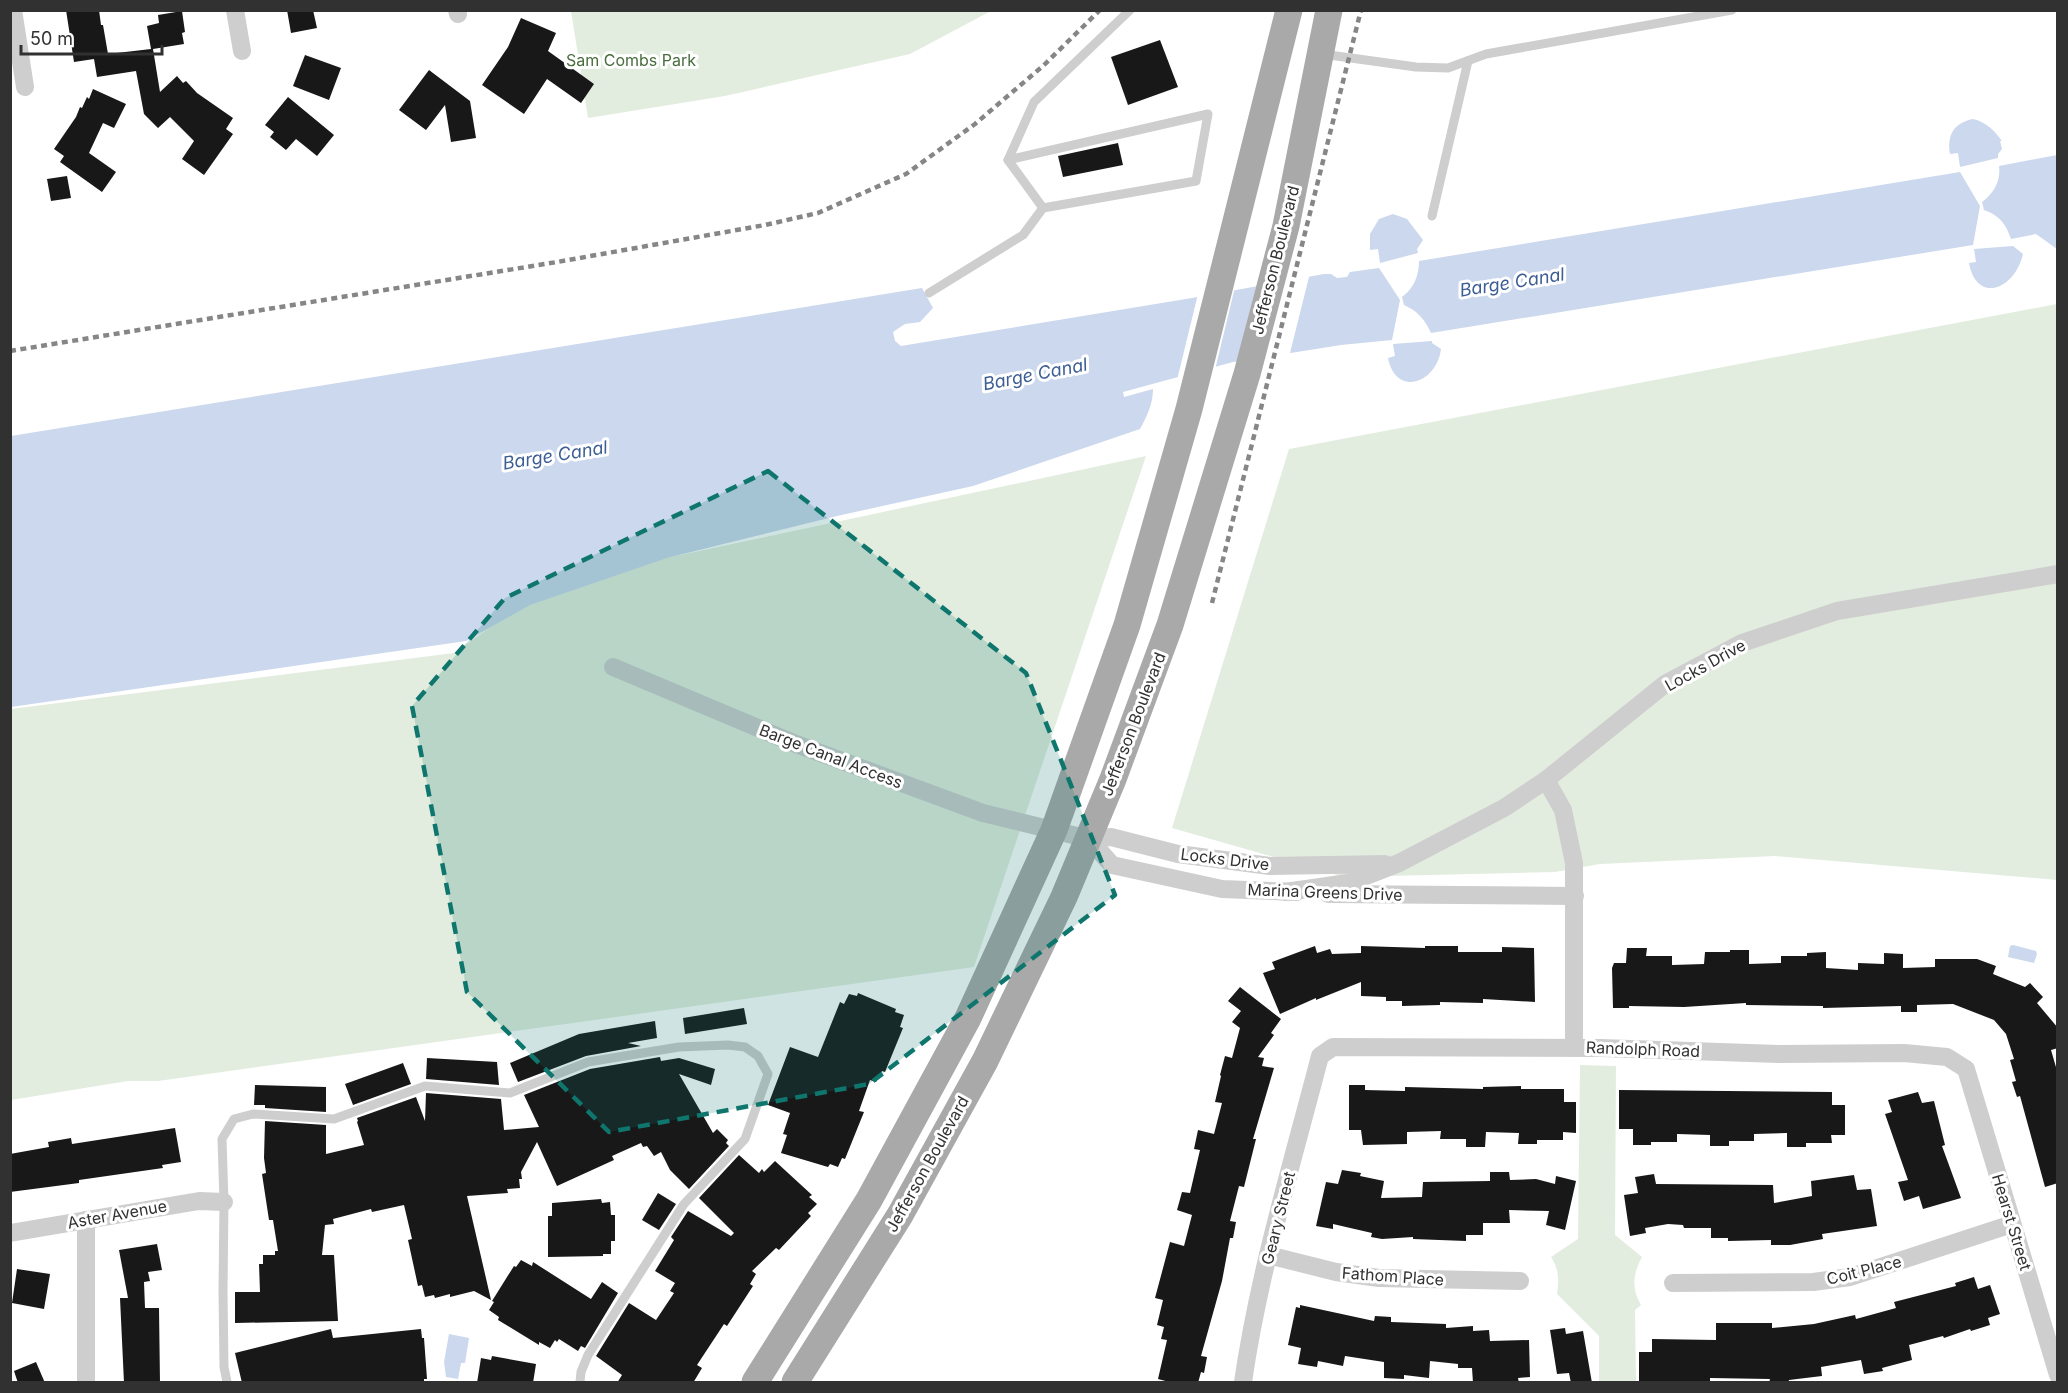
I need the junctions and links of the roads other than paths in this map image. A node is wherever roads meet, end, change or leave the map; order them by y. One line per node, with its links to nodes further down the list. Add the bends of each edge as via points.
1 (13, 10): 10 (street)
2 (235, 10): 7 (street)
3 (1130, 10): 11 (lane, via 1034,102)
4 (1289, 10): 18 (main road, Jefferson Boulevard, via 1189,409 1127,625)
5 (1329, 10): 8 (main road, Jefferson Boulevard)
6 (1732, 10): 9 (lane)
7 (242, 51)
8 (1320, 54): 9 (lane, via 1416,67 1448,68); 19 (main road, Jefferson Boulevard, via 1286,226 1247,374 1170,625)
9 (1468, 60): 13 (lane)
10 (25, 87)
11 (1008, 160): 12 (lane); 12 (lane, via 1208,114 1196,181)
12 (1043, 208): 14 (lane, via 1023,235)
13 (1432, 216)
14 (929, 293)
15 (2058, 574): 17 (street, Locks Drive, via 1837,611 1742,643 1665,684)
16 (613, 668): 18 (street, Barge Canal Access, via 796,744 928,793 983,813)
17 (1546, 780): 20 (street, Locks Drive, via 1504,808); 22 (street, via 1563,810 1574,864)
18 (1054, 830): 19 (street, Locks Drive); 37 (main road, Jefferson Boulevard, via 963,1028 869,1200)
19 (1089, 839): 20 (street, Locks Drive, via 1112,837 1178,854 1270,866); 21 (street, Marina Greens Drive, via 1112,865 1222,889); 38 (main road, Jefferson Boulevard, via 985,1061 900,1215)
20 (1399, 863): 21 (street, Locks Drive, via 1347,883)
21 (1285, 892): 22 (street, Marina Greens Drive)
22 (1575, 896): 23 (street)
23 (1574, 1047): 24 (street, Randolph Road, via 1333,1047); 25 (street, Randolph Road, via 1779,1054 1904,1053 1947,1057)
24 (1320, 1056): 30 (street, Geary Street)
25 (1966, 1069): 28 (street, Hearst Street)
26 (224, 1202): 27 (street, Aster Avenue, via 199,1201); 35 (lane); 36 (lane, via 222,1139 234,1119 253,1114 334,1119 424,1086 510,1093 588,1062 679,1047 745,1047 758,1056 768,1074 745,1140 684,1204 588,1355)
27 (86, 1220): 29 (street, Aster Avenue); 34 (street)
28 (2012, 1224): 32 (street, Coit Place, via 1850,1276 1814,1282); 33 (street, Hearst Street)
29 (10, 1233)
30 (1268, 1255): 31 (street, Fathom Place, via 1379,1278); 39 (street, Geary Street)
31 (1520, 1281)
32 (1674, 1283)
33 (2058, 1375)
34 (86, 1383)
35 (227, 1383)
36 (580, 1383)
37 (755, 1383)
38 (795, 1383)
39 (1243, 1383)

